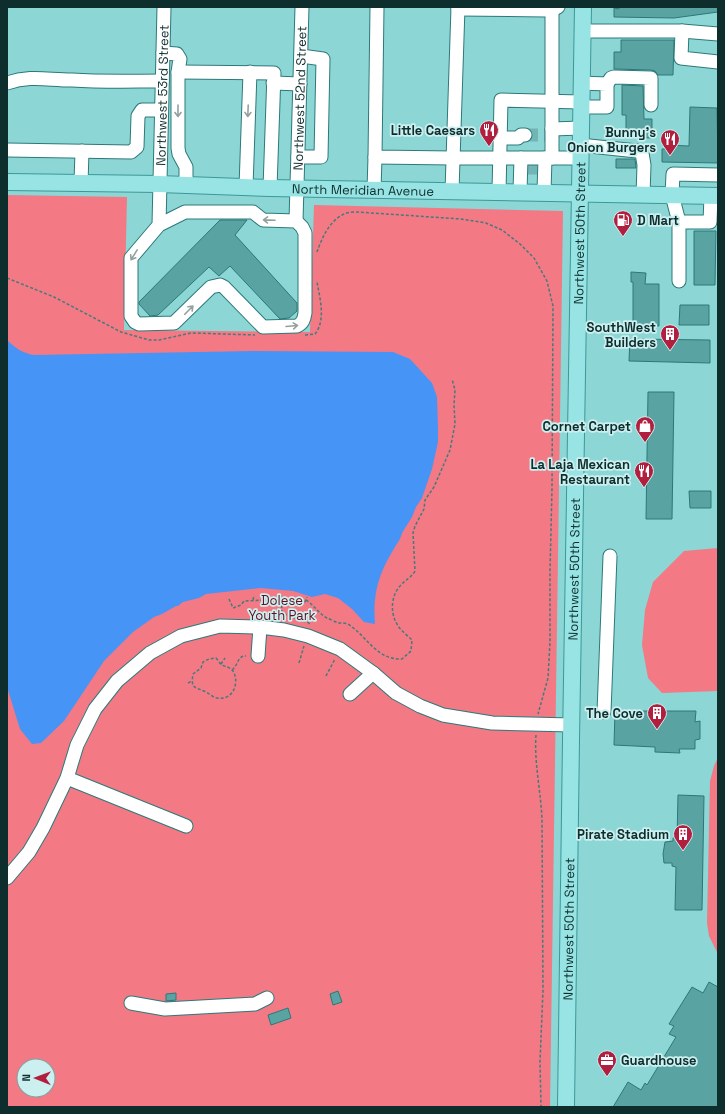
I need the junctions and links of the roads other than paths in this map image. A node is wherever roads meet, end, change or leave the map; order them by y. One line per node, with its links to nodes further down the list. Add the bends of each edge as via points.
1 (164, 7): 13 (street, Northwest 53rd Street)
2 (302, 7): 14 (street, Northwest 52nd Street)
3 (377, 7): 35 (street)
4 (583, 7): 10 (main road, Northwest 50th Street)
5 (458, 8): 6 (street); 37 (street)
6 (478, 8): 7 (street)
7 (503, 8): 8 (street)
8 (526, 8): 9 (street)
9 (551, 8): 24 (street)
10 (583, 31): 11 (street); 22 (main road, Northwest 50th Street)
11 (682, 31): 12 (street); 15 (street, via 681,58)
12 (718, 34)
13 (163, 52): 16 (street, via 177,54 180,59); 18 (street, Northwest 53rd Street)
14 (301, 56): 21 (street, Northwest 52nd Street); 36 (street, via 323,59 321,157)
15 (718, 62)
16 (178, 72): 17 (street); 44 (street, one-way to 44, via 178,148 186,167)
17 (250, 72): 20 (street, via 274,73); 45 (street, one-way to 45)
18 (162, 81): 19 (street, via 22,78); 27 (street, Northwest 53rd Street)
19 (7, 82)
20 (273, 83): 21 (street); 46 (street)
21 (300, 84): 36 (street, Northwest 52nd Street)
22 (582, 84): 23 (street); 25 (main road, Northwest 50th Street)
23 (607, 84): 25 (street, via 607,107); 26 (street, via 610,78 614,77 651,78)
24 (552, 102): 25 (street); 29 (street); 30 (street, via 501,100)
25 (581, 104): 28 (main road, Northwest 50th Street)
26 (650, 105)
27 (161, 110): 33 (street, via 142,110 138,116 137,147 131,152); 43 (street, Northwest 53rd Street)
28 (581, 128): 29 (street); 34 (main road, Northwest 50th Street)
29 (550, 136): 39 (street)
30 (500, 138): 31 (street); 38 (street)
31 (522, 138)
32 (7, 150): 33 (street)
33 (82, 151): 42 (street)
34 (580, 152): 39 (street); 53 (main road, Northwest 50th Street); 54 (street, via 642,153)
35 (375, 156): 37 (street); 48 (street)
36 (298, 157): 47 (street, Northwest 52nd Street)
37 (453, 158): 38 (street); 49 (street)
38 (500, 158): 39 (street); 50 (street)
39 (535, 164): 51 (street); 52 (street)
40 (718, 175): 55 (street, via 673,174)
41 (7, 182): 42 (main road, North Meridian Avenue)
42 (81, 183): 43 (main road, North Meridian Avenue)
43 (159, 184): 44 (main road, North Meridian Avenue); 59 (street, Northwest 53rd Street)
44 (186, 185): 45 (main road, North Meridian Avenue)
45 (246, 187): 46 (main road, North Meridian Avenue)
46 (270, 188): 47 (main road, North Meridian Avenue)
47 (297, 188): 48 (main road, North Meridian Avenue); 57 (street, Northwest 52nd Street)
48 (374, 190): 49 (main road, North Meridian Avenue)
49 (452, 191): 50 (main road, North Meridian Avenue)
50 (499, 192): 51 (main road, North Meridian Avenue)
51 (520, 192): 52 (main road, North Meridian Avenue)
52 (544, 192): 53 (main road, North Meridian Avenue)
53 (580, 193): 54 (main road, North Meridian Avenue); 67 (main road, Northwest 50th Street)
54 (643, 195): 55 (main road, North Meridian Avenue)
55 (672, 195): 56 (main road, North Meridian Avenue); 58 (street)
56 (714, 196): 58 (street, via 710,222)
57 (296, 221): 59 (street, one-way to 59, via 263,220 252,212 185,212); 59 (street, one-way to 57, via 131,258 132,320 138,324 174,324 211,287 220,285 260,325 266,327 298,326 304,320 305,233)
58 (679, 222): 60 (street)
59 (159, 225)
60 (680, 281)
61 (610, 556): 66 (street)
62 (260, 626): 63 (street); 64 (street, via 308,636 340,650); 68 (street, via 220,626 187,634 150,653 117,681 95,709 76,745)
63 (258, 656)
64 (373, 673): 65 (street); 67 (street, via 396,693 443,715 492,723)
65 (350, 694)
66 (604, 712)
67 (572, 726): 73 (main road, Northwest 50th Street)
68 (67, 778): 69 (street); 70 (street, via 29,852)
69 (186, 826)
70 (7, 878)
71 (267, 998): 72 (street, via 255,1004 165,1009)
72 (131, 1003)
73 (566, 1107)

